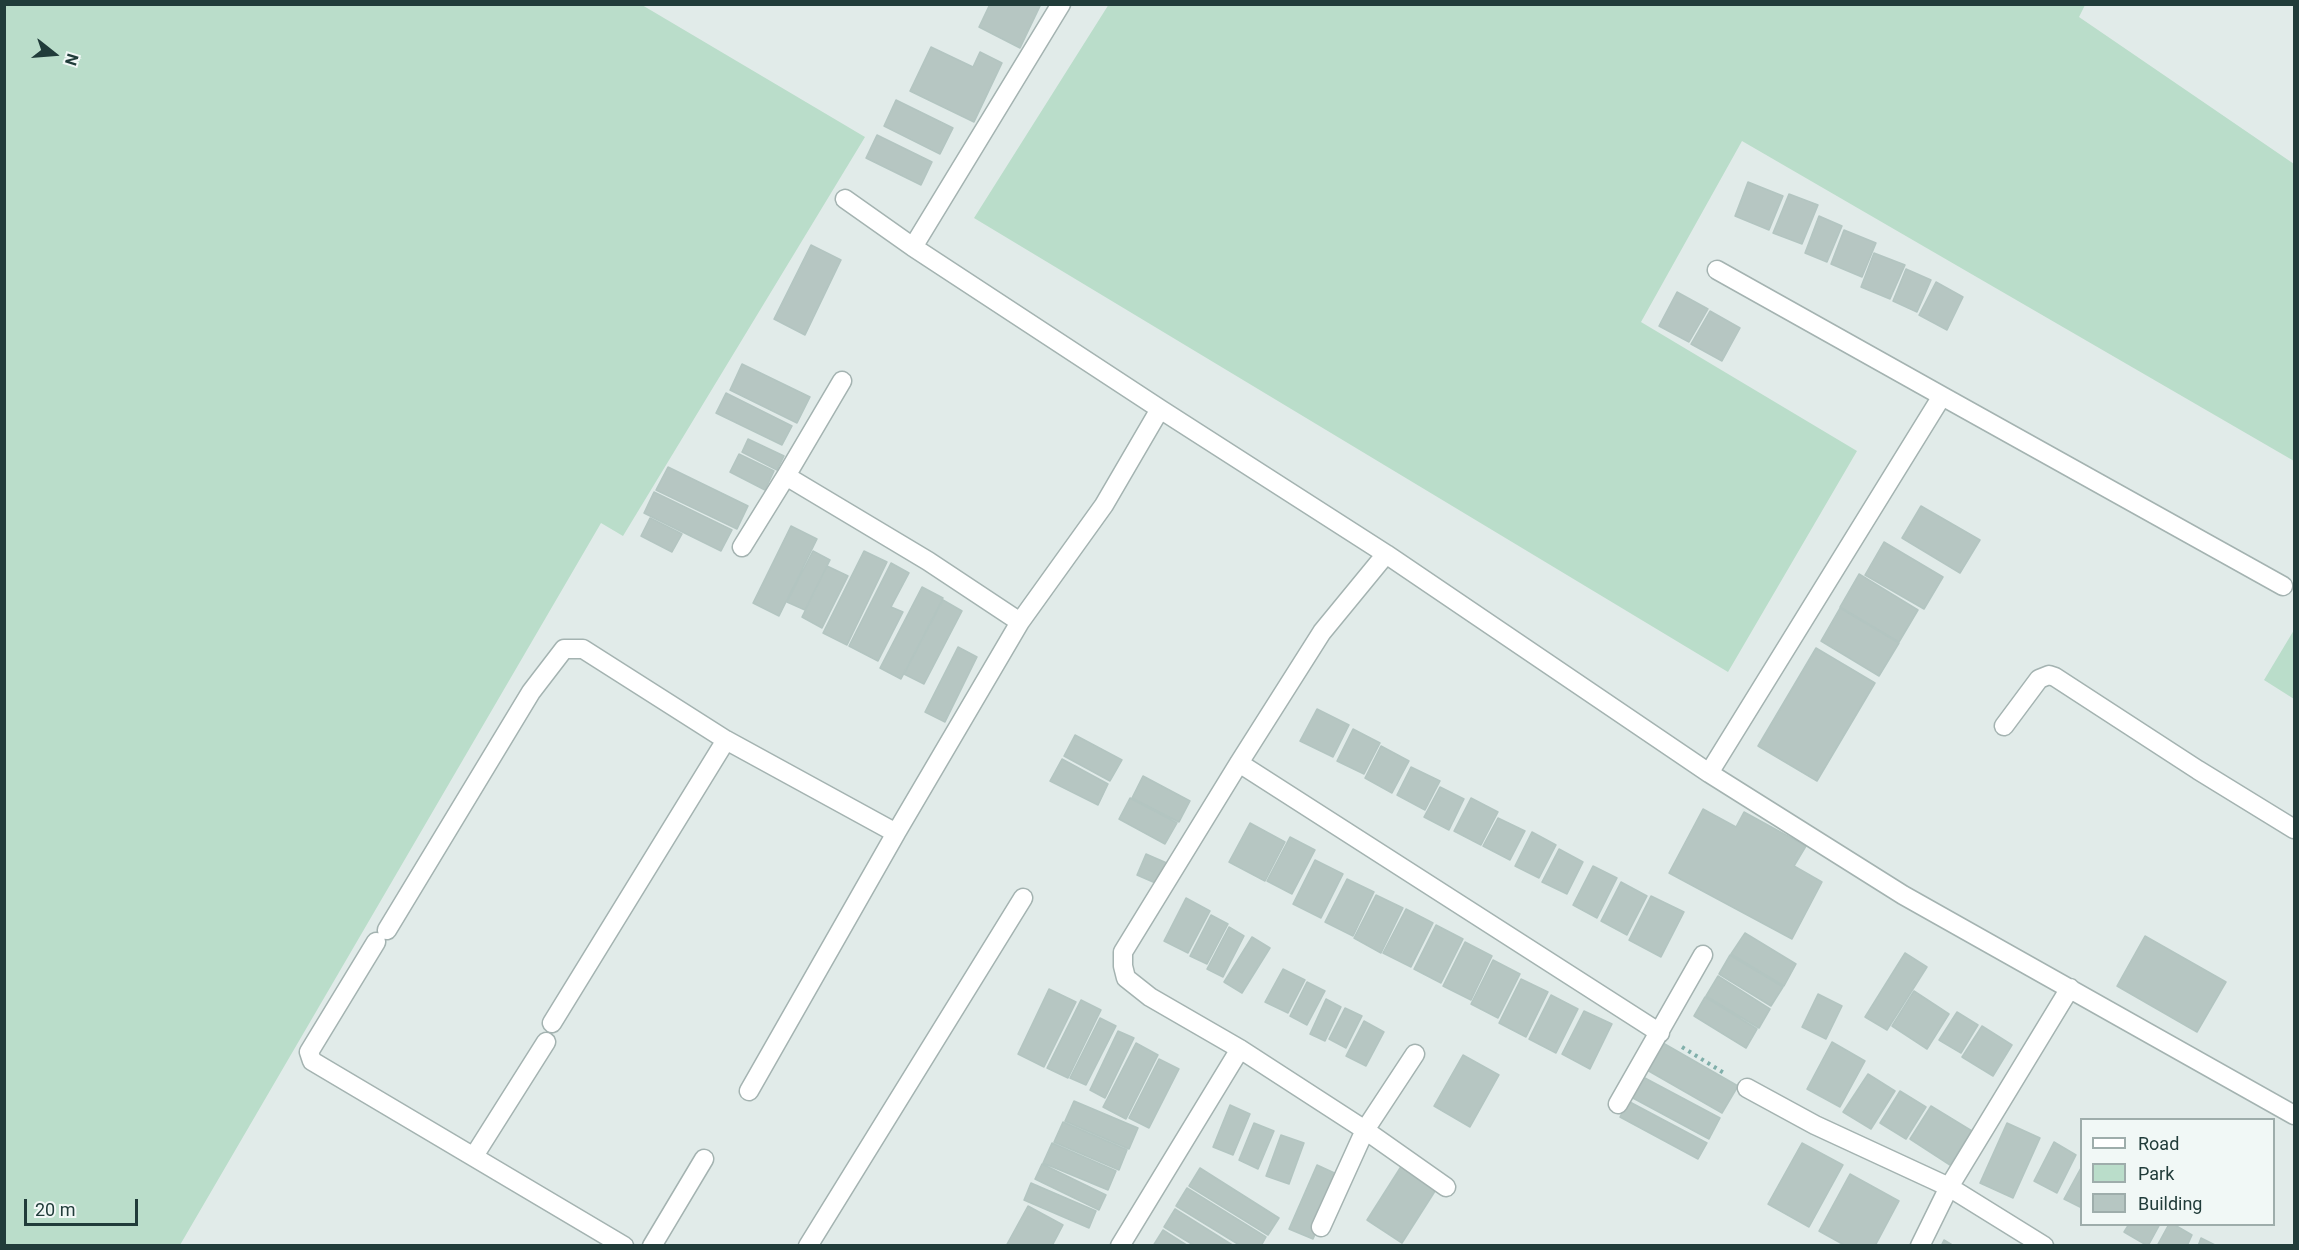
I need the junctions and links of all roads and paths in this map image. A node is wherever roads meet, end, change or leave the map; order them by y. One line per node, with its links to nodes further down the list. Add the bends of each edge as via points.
1 (1061, 4): 3 (street)
2 (845, 199): 3 (street)
3 (913, 246): 7 (street)
4 (1717, 270): 6 (street)
5 (842, 381): 8 (street)
6 (1942, 396): 11 (street); 16 (street)
7 (1160, 410): 10 (street); 12 (street, via 1104,506)
8 (786, 476): 9 (street); 12 (street)
9 (742, 547)
10 (1386, 555): 15 (street, via 1322,632); 16 (street)
11 (2283, 586)
12 (1020, 622): 18 (street)
13 (2004, 726): 17 (street, via 2039,679 2055,676)
14 (726, 740): 18 (street); 22 (street); 32 (street, via 583,649 564,649 531,692 309,1052 317,1064)
15 (1239, 763): 23 (street); 25 (street, via 1123,952 1123,966 1126,978 1134,986)
16 (1709, 773): 21 (street, via 1903,895)
17 (2295, 829)
18 (896, 833): 28 (street)
19 (1023, 898): 39 (street)
20 (1703, 955): 23 (street)
21 (2070, 988): 30 (street); 35 (street)
22 (552, 1023)
23 (1660, 1033): 27 (path); 29 (street)
24 (546, 1042): 32 (street)
25 (1240, 1049): 31 (street); 40 (street)
26 (1415, 1054): 31 (street)
27 (1748, 1088): 35 (street, via 1815,1125)
28 (749, 1091)
29 (1618, 1104)
30 (2295, 1115)
31 (1365, 1130): 34 (street); 36 (street)
32 (474, 1156): 37 (street)
33 (704, 1159): 38 (street)
34 (1446, 1187)
35 (1949, 1187): 41 (street); 42 (street)
36 (1321, 1227)
37 (624, 1245)
38 (652, 1245)
39 (808, 1245)
40 (1120, 1245)
41 (1920, 1245)
42 (2044, 1245)

